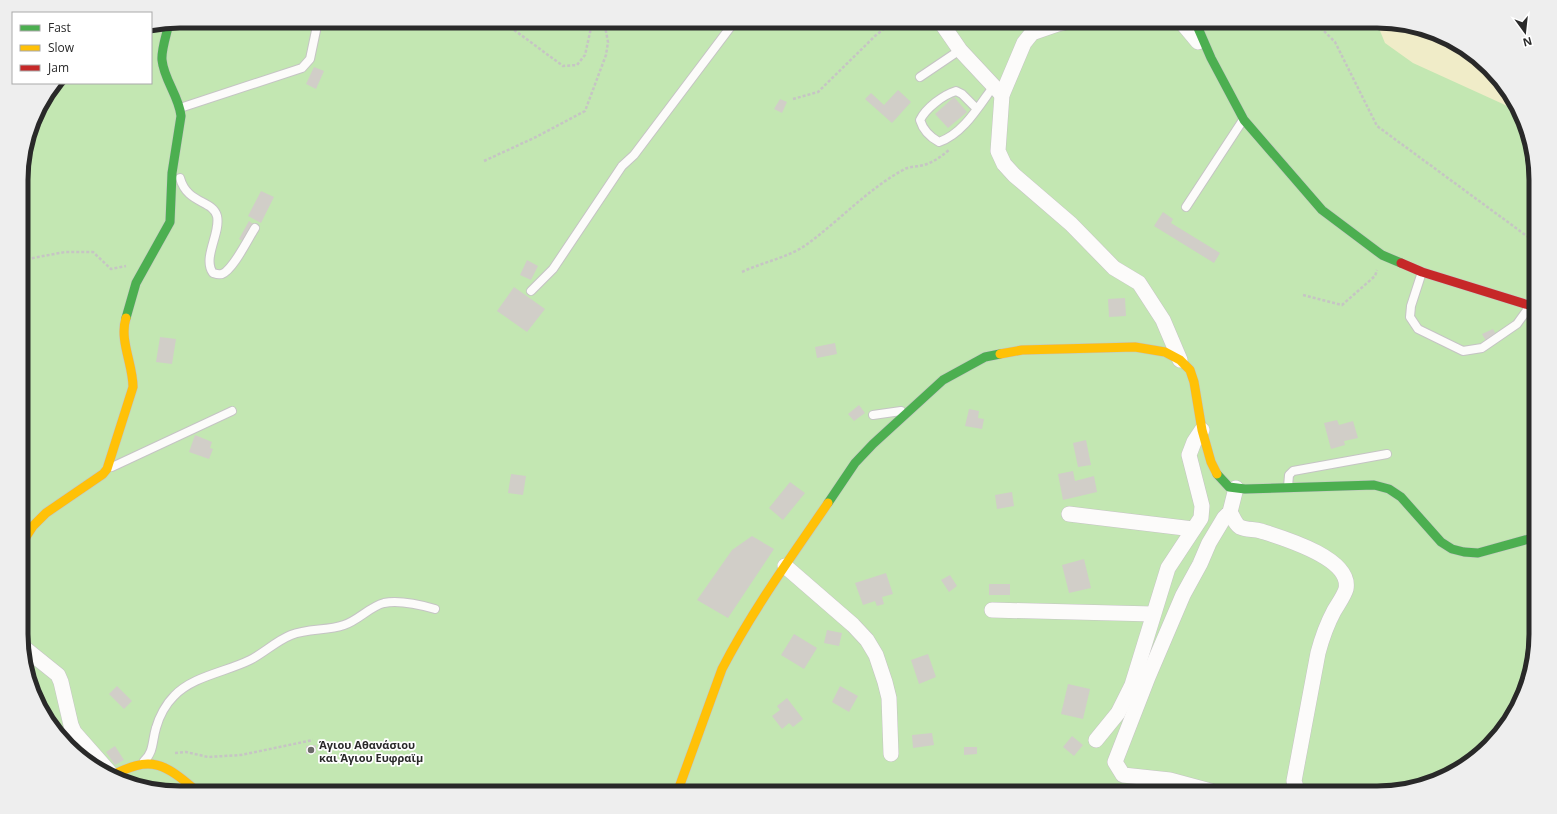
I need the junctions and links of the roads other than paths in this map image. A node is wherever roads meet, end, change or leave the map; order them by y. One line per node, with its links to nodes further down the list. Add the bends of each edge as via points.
1 (168, 28): 12 (main road, via 162,59)
2 (317, 28): 12 (lane, via 310,59 302,68)
3 (730, 28): 19 (lane, via 634,155 622,166 553,269)
4 (945, 28): 8 (street)
5 (1046, 28): 11 (street, via 1032,33)
6 (1186, 28): 9 (street)
7 (1198, 28): 9 (main road)
8 (960, 50): 10 (lane); 11 (street)
9 (1212, 58): 14 (main road)
10 (920, 77)
11 (998, 91): 13 (lane); 22 (street, via 998,152 1004,164 1071,224 1114,268 1139,284 1163,320)
12 (180, 108): 15 (main road, via 180,126)
13 (977, 109): 13 (lane, via 967,122 939,142 923,128 920,120 924,113 949,93 956,91)
14 (1244, 120): 16 (lane); 18 (main road, via 1322,210 1382,255)
15 (174, 158): 17 (lane, via 185,191 210,206 217,216 209,266 212,273 223,274 229,268); 28 (main road, via 170,222 136,283 124,323 133,388)
16 (1186, 207)
17 (254, 228)
18 (1422, 272): 20 (main road); 21 (lane, via 1410,317 1418,329 1463,350 1482,348 1517,324)
19 (531, 291)
20 (1529, 305)
21 (1529, 310)
22 (1180, 360): 23 (main road, via 1165,352 1135,347 1022,350 985,357 943,380); 26 (main road, via 1190,370 1194,382)
23 (910, 410): 25 (lane); 36 (main road, via 855,463)
24 (232, 411): 28 (lane)
25 (873, 415)
26 (1202, 430): 30 (main road, via 1211,462 1218,476 1229,486); 33 (street, via 1189,455 1202,506 1201,518)
27 (1387, 454): 29 (lane, via 1293,471 1289,475)
28 (107, 469): 34 (main road, via 46,513)
29 (1288, 487): 30 (main road); 35 (main road, via 1374,484 1389,489 1401,497 1441,542 1452,549 1464,552 1478,553)
30 (1236, 488): 31 (street)
31 (1230, 512): 48 (street, via 1209,543 1183,595 1115,762 1123,775 1170,780); 49 (street, via 1241,528 1290,541 1321,555 1342,571 1345,578 1345,592 1328,622 1318,653 1294,781)
32 (1069, 514): 33 (street)
33 (1193, 529): 39 (street, via 1168,568)
34 (28, 534)
35 (1529, 539)
36 (785, 566): 42 (street, via 852,625 867,640 876,655 888,698); 47 (main road, via 722,669)
37 (435, 609): 43 (lane, via 418,604 385,603 345,625 309,629 291,635 237,666 198,679 174,696 162,713 156,726 150,755)
38 (992, 610): 39 (street)
39 (1153, 614): 41 (street, via 1132,685 1118,713)
40 (29, 651): 44 (street, via 58,675 74,732)
41 (1096, 740)
42 (890, 754)
43 (140, 764): 45 (main road); 46 (main road, via 161,766)
44 (110, 769)
45 (120, 773)
46 (191, 786)
47 (680, 786)
48 (1192, 786)
49 (1296, 786)

